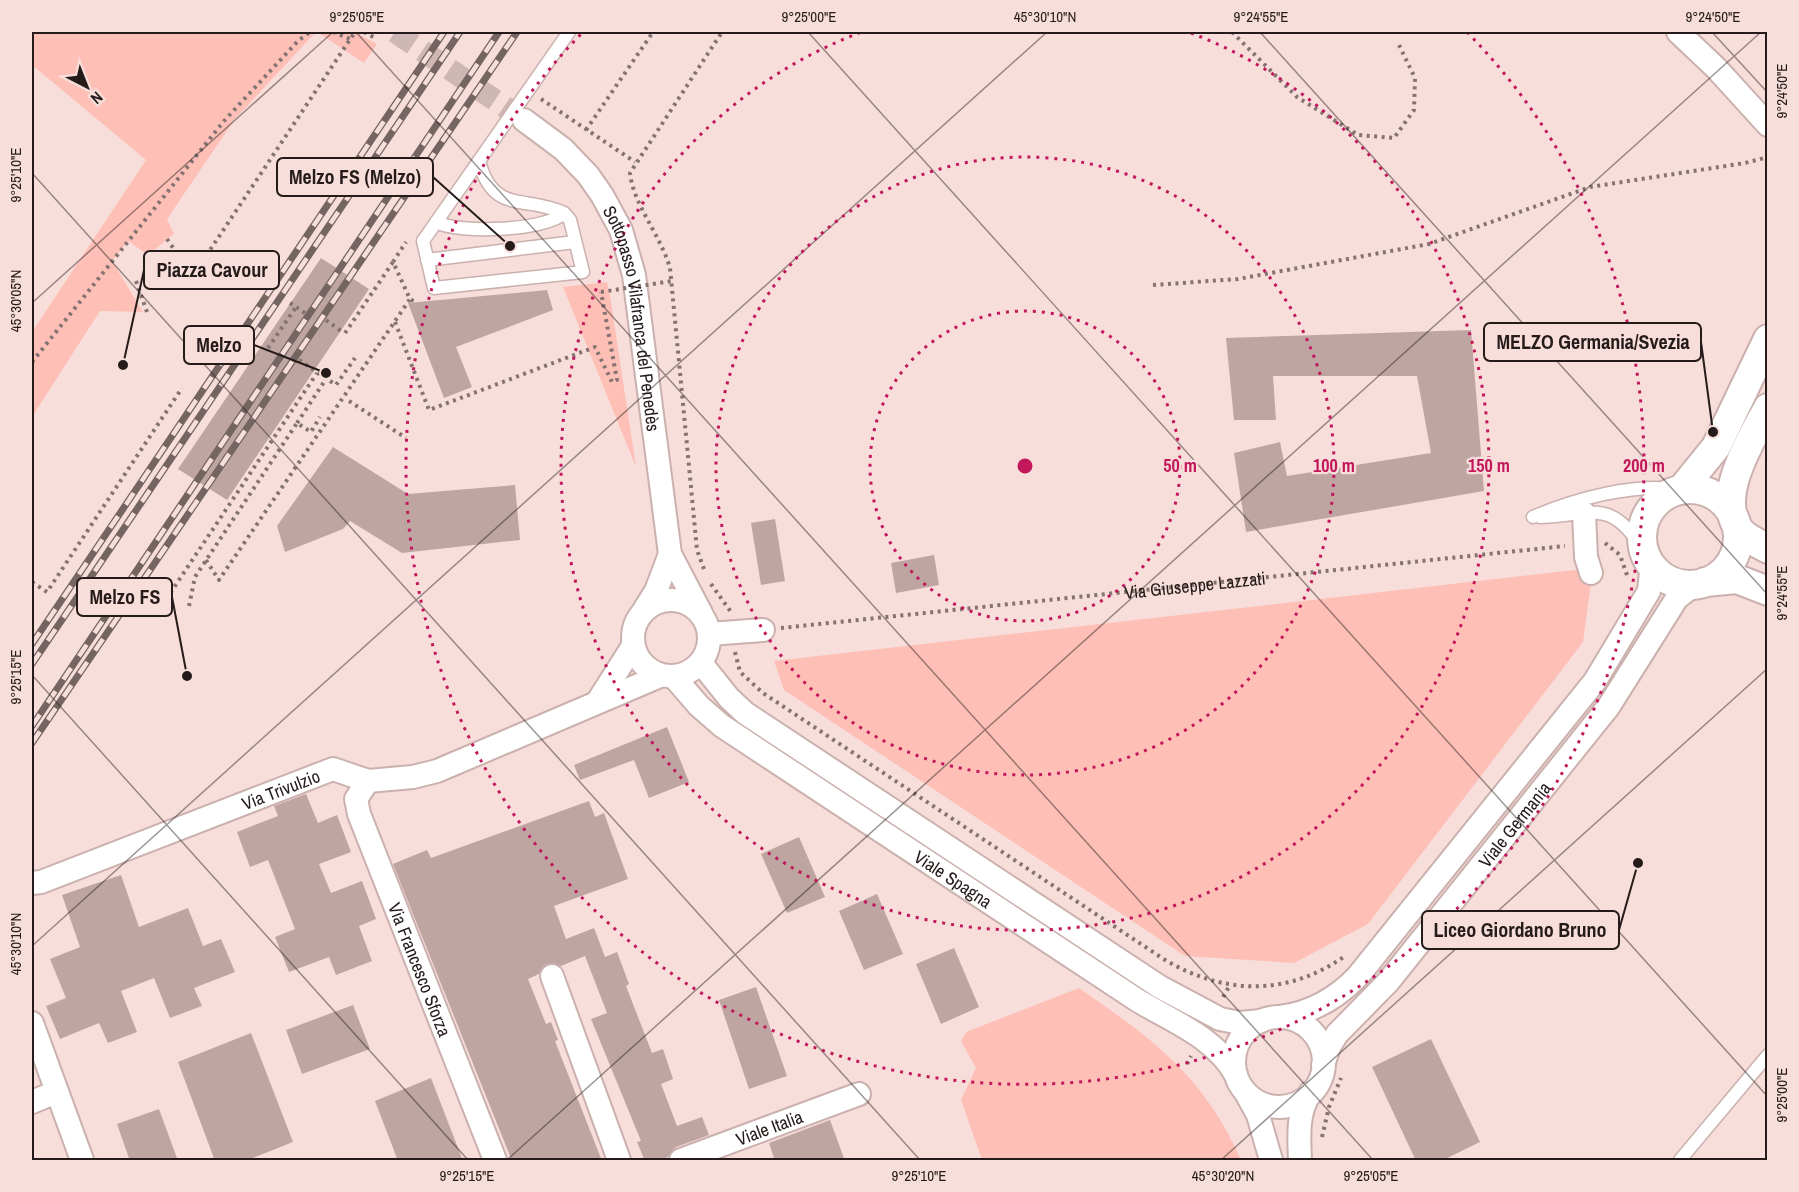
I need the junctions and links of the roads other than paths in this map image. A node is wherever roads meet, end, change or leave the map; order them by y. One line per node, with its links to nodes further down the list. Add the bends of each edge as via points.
1 (568, 32): 5 (lane)
2 (1678, 32): 4 (street)
3 (524, 120): 16 (street, Sottopasso Vilafranca del Penedès, via 569,154 593,181 614,215 626,246 634,275)
4 (1767, 125)
5 (479, 161): 6 (lane, via 483,177 500,197); 7 (lane)
6 (564, 213): 7 (lane, via 548,223 498,227 457,229); 8 (lane, via 570,220)
7 (436, 222): 9 (lane, via 423,241)
8 (575, 242): 9 (lane); 9 (lane, via 583,272 434,288)
9 (427, 260)
10 (1767, 339): 12 (street, via 1716,447)
11 (1767, 408): 14 (street, via 1731,488)
12 (1681, 490): 13 (lane, via 1657,486); 14 (street, via 1712,495 1725,504); 17 (street, via 1663,497 1648,514 1642,536)
13 (1585, 506): 17 (lane, via 1618,519); 18 (street, via 1585,543)
14 (1734, 519): 15 (street, via 1742,533); 19 (street, via 1737,540 1733,557 1720,573)
15 (1767, 549)
16 (670, 554): 21 (street, Sottopasso Vilafranca del Penedès); 22 (street, Sottopasso Vilafranca del Penedès)
17 (1646, 554): 19 (street, via 1654,569 1670,580); 32 (street, Viale Germania, via 1651,581 1646,597 1602,671 1567,719 1358,976 1330,1000)
18 (1591, 573)
19 (1703, 582): 20 (street, via 1737,579); 35 (street, Viale Germania, via 1677,598 1609,706 1388,982 1343,1027 1329,1047)
20 (1767, 591)
21 (644, 610): 22 (street, via 673,599 688,603); 25 (street, via 636,621)
22 (701, 613): 24 (street)
23 (763, 630): 24 (street)
24 (710, 634): 26 (street)
25 (633, 646): 27 (street, via 648,670); 28 (street, Via Trivulzio)
26 (701, 663): 27 (street, via 689,672); 32 (street, Viale Spagna, via 745,713 1148,980 1220,1019 1240,1023)
27 (667, 676): 28 (street, Via Trivulzio); 36 (street, Viale Spagna, via 722,726 1132,997 1206,1041 1223,1056)
28 (598, 701): 29 (street, Via Trivulzio, via 437,771)
29 (368, 781): 30 (street, Via Trivulzio, via 333,769); 42 (street, Via Francesco Sforza, via 356,799 358,814)
30 (32, 883)
31 (552, 976): 43 (street)
32 (1270, 1019): 35 (street, via 1298,1021 1312,1032 1320,1046); 36 (street, via 1248,1029 1238,1044 1234,1057)
33 (32, 1023): 37 (street)
34 (1767, 1055): 47 (lane)
35 (1323, 1065): 38 (street, via 1320,1079)
36 (1241, 1083): 38 (street, via 1257,1101 1275,1106 1294,1104); 45 (street, via 1258,1115)
37 (56, 1092): 40 (street); 41 (street)
38 (1310, 1093): 46 (street, via 1302,1110)
39 (859, 1094): 44 (street, Viale Italia)
40 (32, 1102)
41 (81, 1161)
42 (495, 1161)
43 (619, 1161)
44 (681, 1161)
45 (1271, 1161)
46 (1300, 1161)
47 (1680, 1161)

